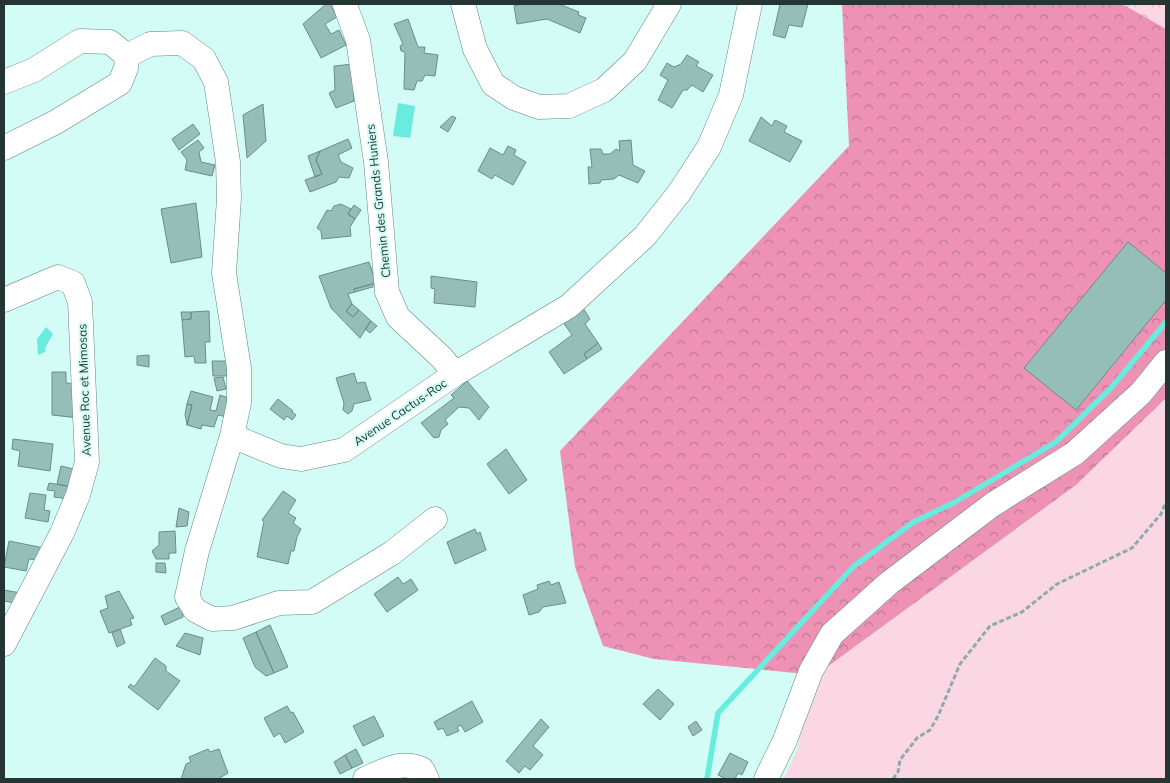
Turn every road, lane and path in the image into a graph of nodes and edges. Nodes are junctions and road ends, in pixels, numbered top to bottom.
1 (345, 4) edge
2 (463, 4) edge
3 (669, 4) edge
4 (750, 4) edge
5 (127, 56) junction
6 (4, 82) edge
7 (4, 148) edge
8 (4, 300) edge
9 (1166, 362) edge
10 (455, 374) junction
11 (232, 436) junction
12 (1166, 502) edge
13 (1166, 512) edge
14 (1160, 514) junction
15 (435, 518) dead end
16 (4, 644) edge
17 (365, 779) edge
18 (427, 779) edge
19 (766, 779) edge
20 (892, 779) edge

1 - 10 street, Chemin des Grands Huniers
2 - 3 street
4 - 10 street, Avenue Cactus-Roc
5 - 6 street
5 - 7 street
5 - 11 street
8 - 16 street, Avenue Roc et Mimosas
9 - 19 street
10 - 11 street, Avenue Cactus-Roc
11 - 15 street
12 - 14 path
13 - 14 path
14 - 20 path
17 - 18 street

